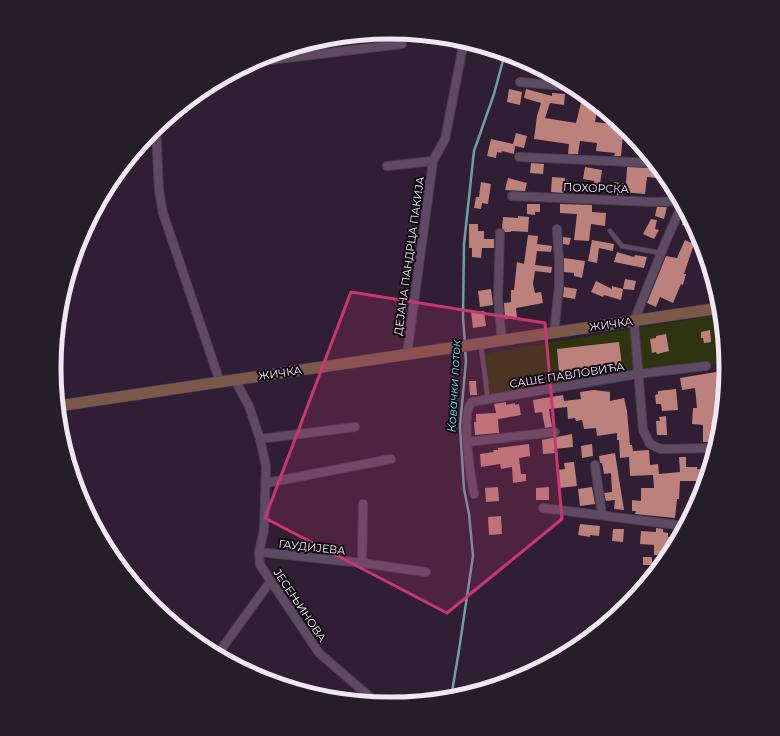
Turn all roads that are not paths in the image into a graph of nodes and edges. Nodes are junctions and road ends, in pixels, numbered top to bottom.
1 (402, 44) dead end
2 (463, 47) edge
3 (276, 59) edge
4 (520, 82) dead end
5 (559, 86) edge
6 (156, 136) edge
7 (520, 157) dead end
8 (433, 161) junction
9 (647, 163) edge
10 (387, 166) dead end
11 (512, 196) dead end
12 (673, 201) edge
13 (679, 211) edge
14 (557, 229) dead end
15 (610, 231) dead end
16 (500, 233) dead end
17 (661, 253) junction
18 (714, 309) edge
19 (634, 321) junction
20 (554, 333) junction
21 (502, 340) junction
22 (479, 344) junction
23 (408, 354) junction
24 (706, 366) dead end
25 (638, 374) junction
26 (235, 380) junction
27 (220, 382) junction
28 (487, 399) junction
29 (63, 405) edge
30 (355, 427) dead end
31 (555, 432) dead end
32 (260, 439) junction
33 (467, 442) junction
34 (709, 448) edge
35 (391, 459) dead end
36 (595, 465) dead end
37 (266, 483) junction
38 (474, 494) dead end
39 (363, 504) dead end
40 (543, 508) dead end
41 (602, 515) junction
42 (679, 525) edge
43 (259, 552) junction
44 (362, 563) junction
45 (426, 572) dead end
46 (270, 582) junction
47 (220, 650) edge
48 (369, 696) edge

1 - 3 street
2 - 8 street, ДЕЈАНА ПАНДРЦА ПАКИЈА
4 - 5 street
6 - 27 street
7 - 9 street
8 - 10 street, ДЕЈАНА ПАНДРЦА ПАКИЈА
8 - 23 street, ДЕЈАНА ПАНДРЦА ПАКИЈА
11 - 12 street, ПОХОРСКА
13 - 17 street
14 - 20 street
15 - 17 lane
16 - 21 street
17 - 19 street
18 - 19 main road, ЖИЧКА
19 - 20 main road, ЖИЧКА
19 - 25 street
20 - 21 main road, ЖИЧКА
21 - 22 main road, ЖИЧКА
22 - 23 main road, ЖИЧКА
22 - 28 lane
23 - 26 main road, ЖИЧКА
24 - 25 street, САШЕ ПАВЛОВИЋА
25 - 28 street, САШЕ ПАВЛОВИЋА
25 - 34 street
26 - 27 main road, ЖИЧКА
26 - 32 street, ЈЕСЕЊИНОВА
27 - 29 main road, ЖИЧКА
28 - 33 street, САШЕ ПАВЛОВИЋА
30 - 32 street
31 - 33 street
32 - 37 street, ЈЕСЕЊИНОВА
33 - 38 street, САШЕ ПАВЛОВИЋА
35 - 37 street
36 - 41 street
37 - 43 street, ЈЕСЕЊИНОВА
39 - 44 street, ГАУДИЈЕВА
40 - 41 street
41 - 42 street
43 - 44 street, ГАУДИЈЕВА
43 - 46 street, ЈЕСЕЊИНОВА
44 - 45 street, ГАУДИЈЕВА
46 - 47 street
46 - 48 street, ЈЕСЕЊИНОВА

